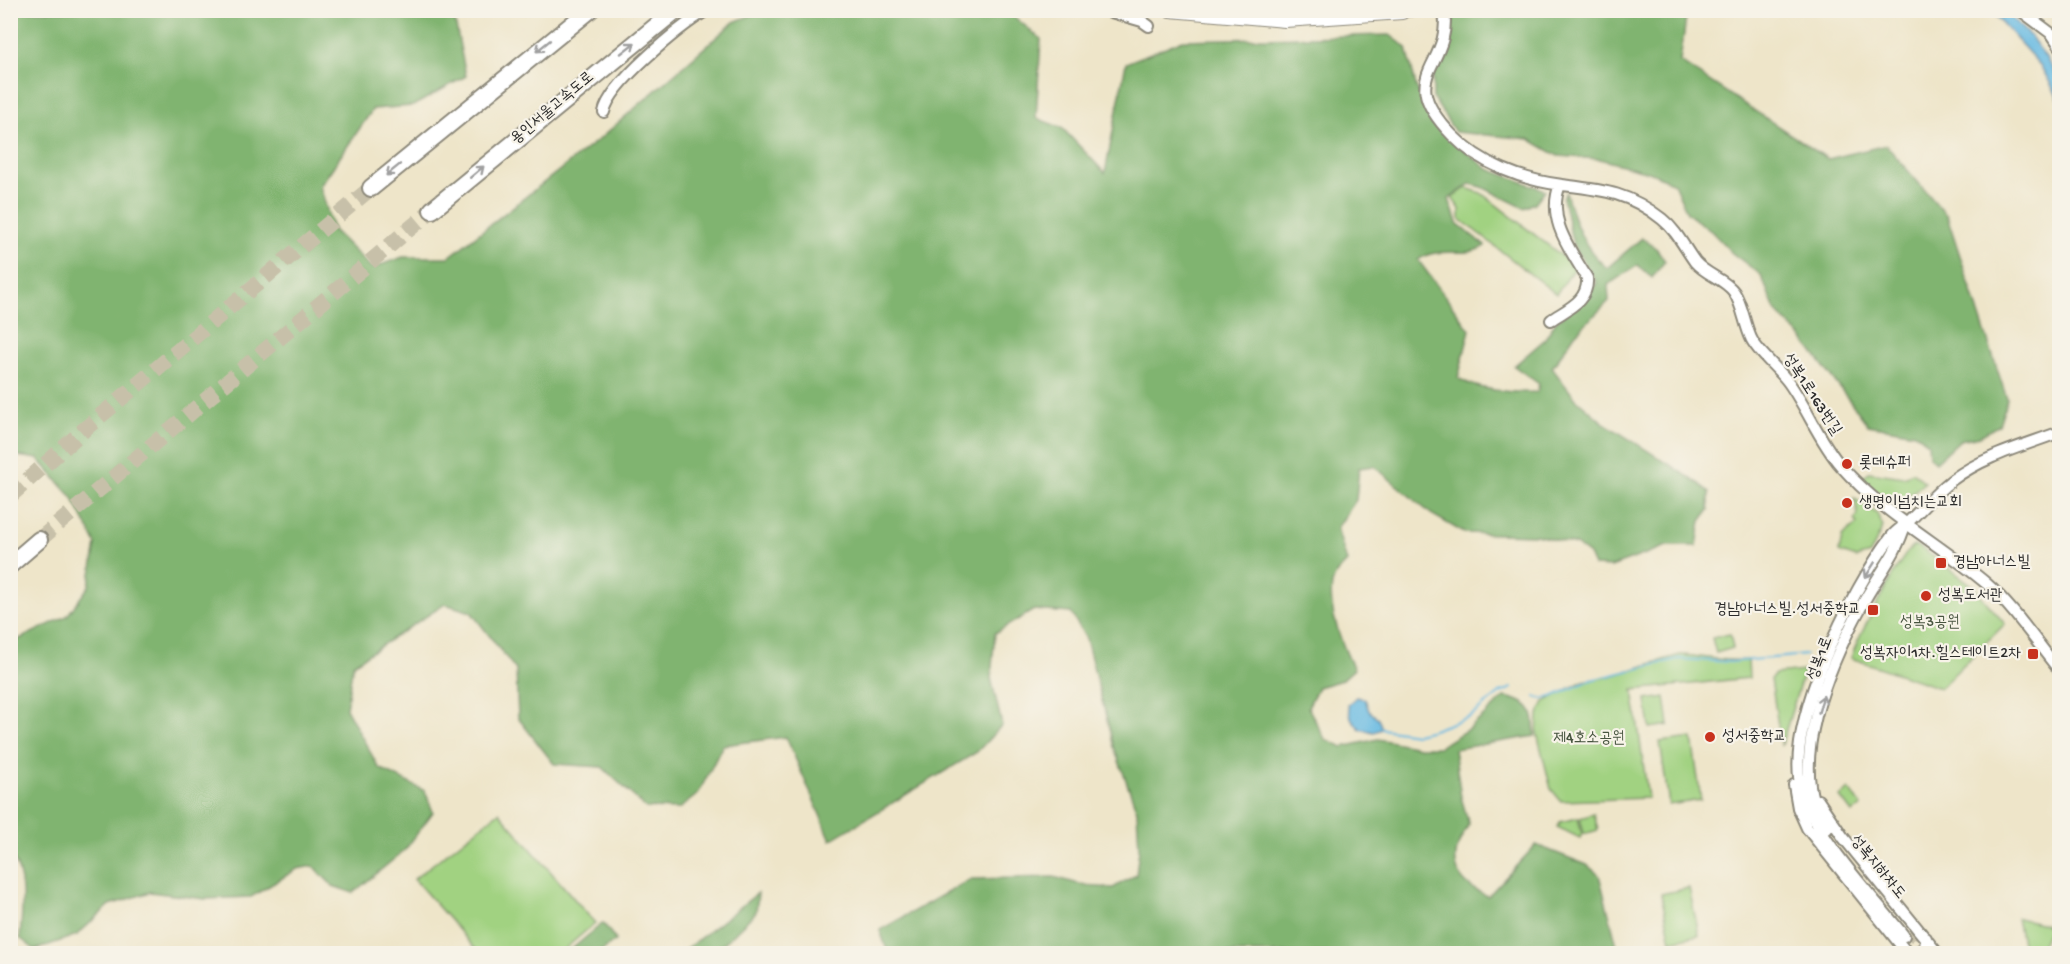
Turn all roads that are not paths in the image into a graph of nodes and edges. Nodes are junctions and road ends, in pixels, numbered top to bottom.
1 (590, 10) edge
2 (676, 10) edge
3 (707, 10) edge
4 (1104, 10) edge
5 (1170, 10) edge
6 (1444, 10) edge
7 (2020, 10) edge
8 (1402, 12) edge
9 (1149, 26) dead end
10 (2056, 33) edge
11 (2060, 46) edge
12 (604, 112) dead end
13 (1560, 185) junction
14 (370, 188) tunnel mouth
15 (432, 210) tunnel mouth
16 (1551, 320) dead end
17 (2060, 432) edge
18 (1905, 525) junction
19 (39, 540) tunnel mouth
20 (10, 565) edge
21 (2060, 671) edge
22 (1798, 755) junction
23 (1809, 782) junction
24 (1820, 826) junction
25 (1906, 933) tunnel mouth
26 (1926, 938) junction
27 (1908, 954) edge
28 (1918, 954) edge
29 (1938, 954) edge

1 -> 14 highway
15 -> 2 highway, 용인서울고속도로
3 - 12 street
4 - 9 street
5 - 8 main road
6 - 13 street, 성복1로163번길
7 - 10 street
10 - 11 street
13 - 16 street
13 - 18 street, 성복1로163번길
17 - 18 street, 성복1로
18 - 21 street, 성복1로163번길
18 -> 22 street, 성복1로
23 -> 18 street, 성복1로
19 - 20 highway
22 - 24 street, 성복1로
22 - 27 street, 성복1로
23 - 24 street, 성복1로
23 - 26 street, 성복1로
24 - 25 street, 성복지하차도
26 - 28 street
26 - 29 street, 성복1로

